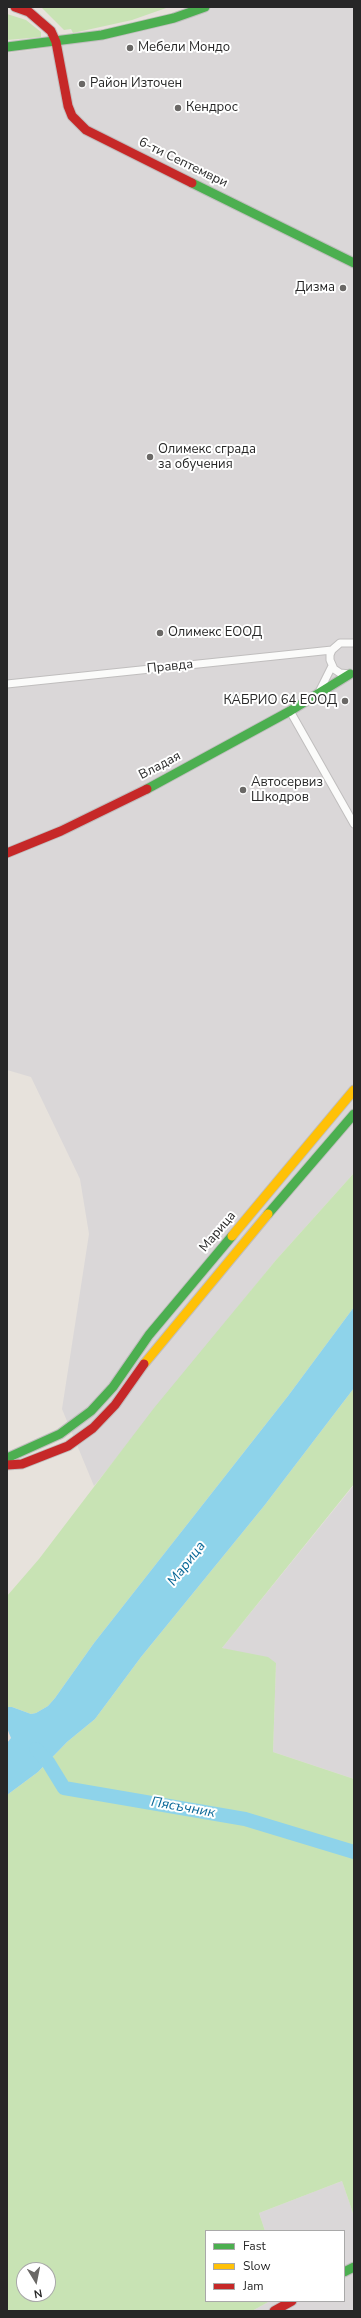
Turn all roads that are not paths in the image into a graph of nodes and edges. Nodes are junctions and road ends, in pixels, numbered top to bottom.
1 (15, 7) edge
2 (205, 7) edge
3 (56, 42) junction
4 (7, 47) edge
5 (354, 263) edge
6 (353, 642) edge
7 (332, 650) junction
8 (332, 666) junction
9 (352, 674) edge
10 (7, 684) edge
11 (319, 692) junction
12 (290, 711) junction
13 (354, 824) edge
14 (7, 853) edge
15 (354, 1090) edge
16 (354, 1114) edge
17 (7, 1458) edge
18 (7, 1465) edge
19 (354, 2267) edge
20 (345, 2272) edge
21 (290, 2302) edge
22 (274, 2311) edge

1 - 3 street
2 - 3 street
3 - 4 street
3 - 5 street, 6-ти Септември
6 - 7 street
7 - 8 street
7 - 10 street, Правда
8 - 9 street, Владая
8 - 11 street
9 - 11 street, Владая
11 - 12 street, Владая
12 - 13 street
12 - 14 street, Владая
15 - 17 street, Марица
16 - 18 street, Марица
19 - 20 street
21 - 22 street

